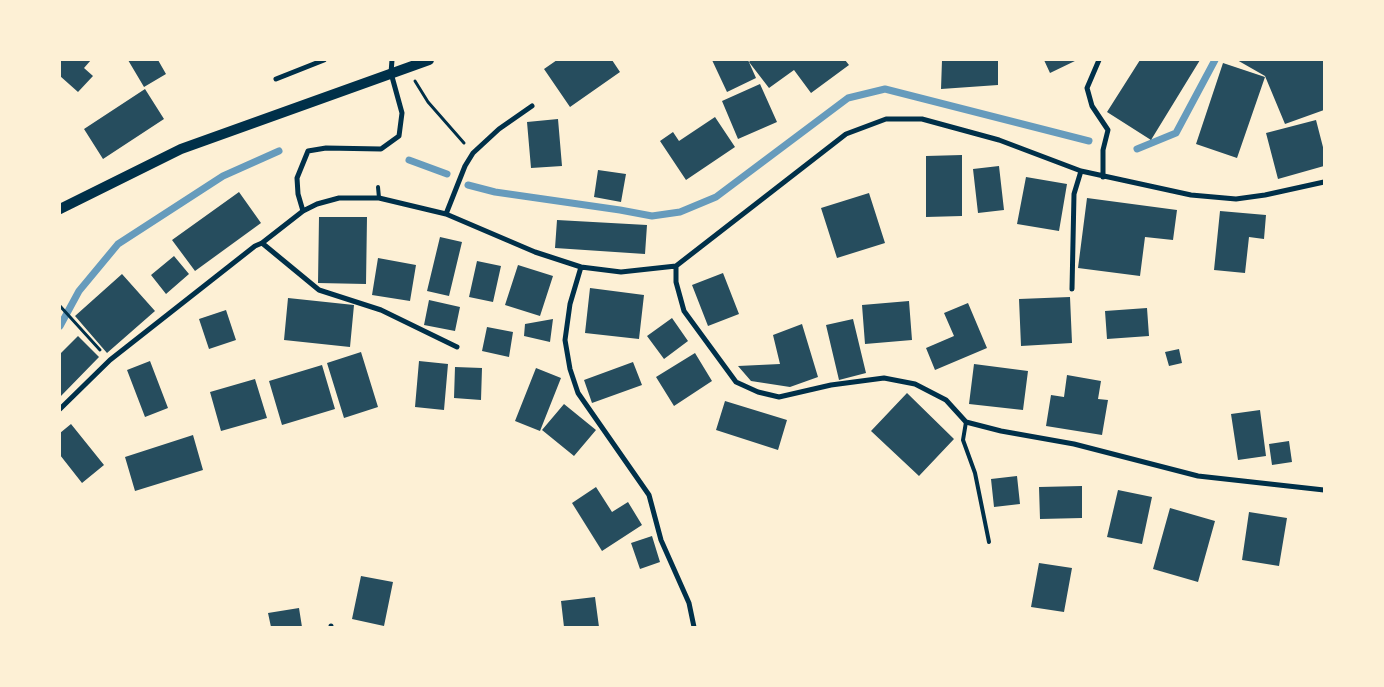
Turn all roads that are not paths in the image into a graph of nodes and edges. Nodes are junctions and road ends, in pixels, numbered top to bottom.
1 (324, 60) edge
2 (392, 60) edge
3 (429, 60) edge
4 (1099, 60) edge
5 (390, 73) junction
6 (276, 80) dead end
7 (532, 106) dead end
8 (1081, 171) junction
9 (1103, 177) junction
10 (1324, 182) edge
11 (378, 187) dead end
12 (379, 198) junction
13 (60, 209) edge
14 (303, 211) junction
15 (446, 214) junction
16 (262, 243) junction
17 (676, 266) junction
18 (581, 267) junction
19 (1072, 289) dead end
20 (457, 347) dead end
21 (60, 409) edge
22 (966, 422) junction
23 (1324, 490) edge
24 (989, 542) dead end
25 (694, 627) edge

1 - 6 street
2 - 5 street
3 - 5 main road
4 - 9 street
5 - 13 main road
5 - 14 street
7 - 15 street
8 - 9 street
8 - 17 street
8 - 19 street
9 - 10 street
11 - 12 lane
12 - 14 street
12 - 15 street
14 - 16 street
15 - 18 street
16 - 20 street
16 - 21 street
17 - 18 street
17 - 22 street
18 - 25 street
22 - 23 street
22 - 24 lane

